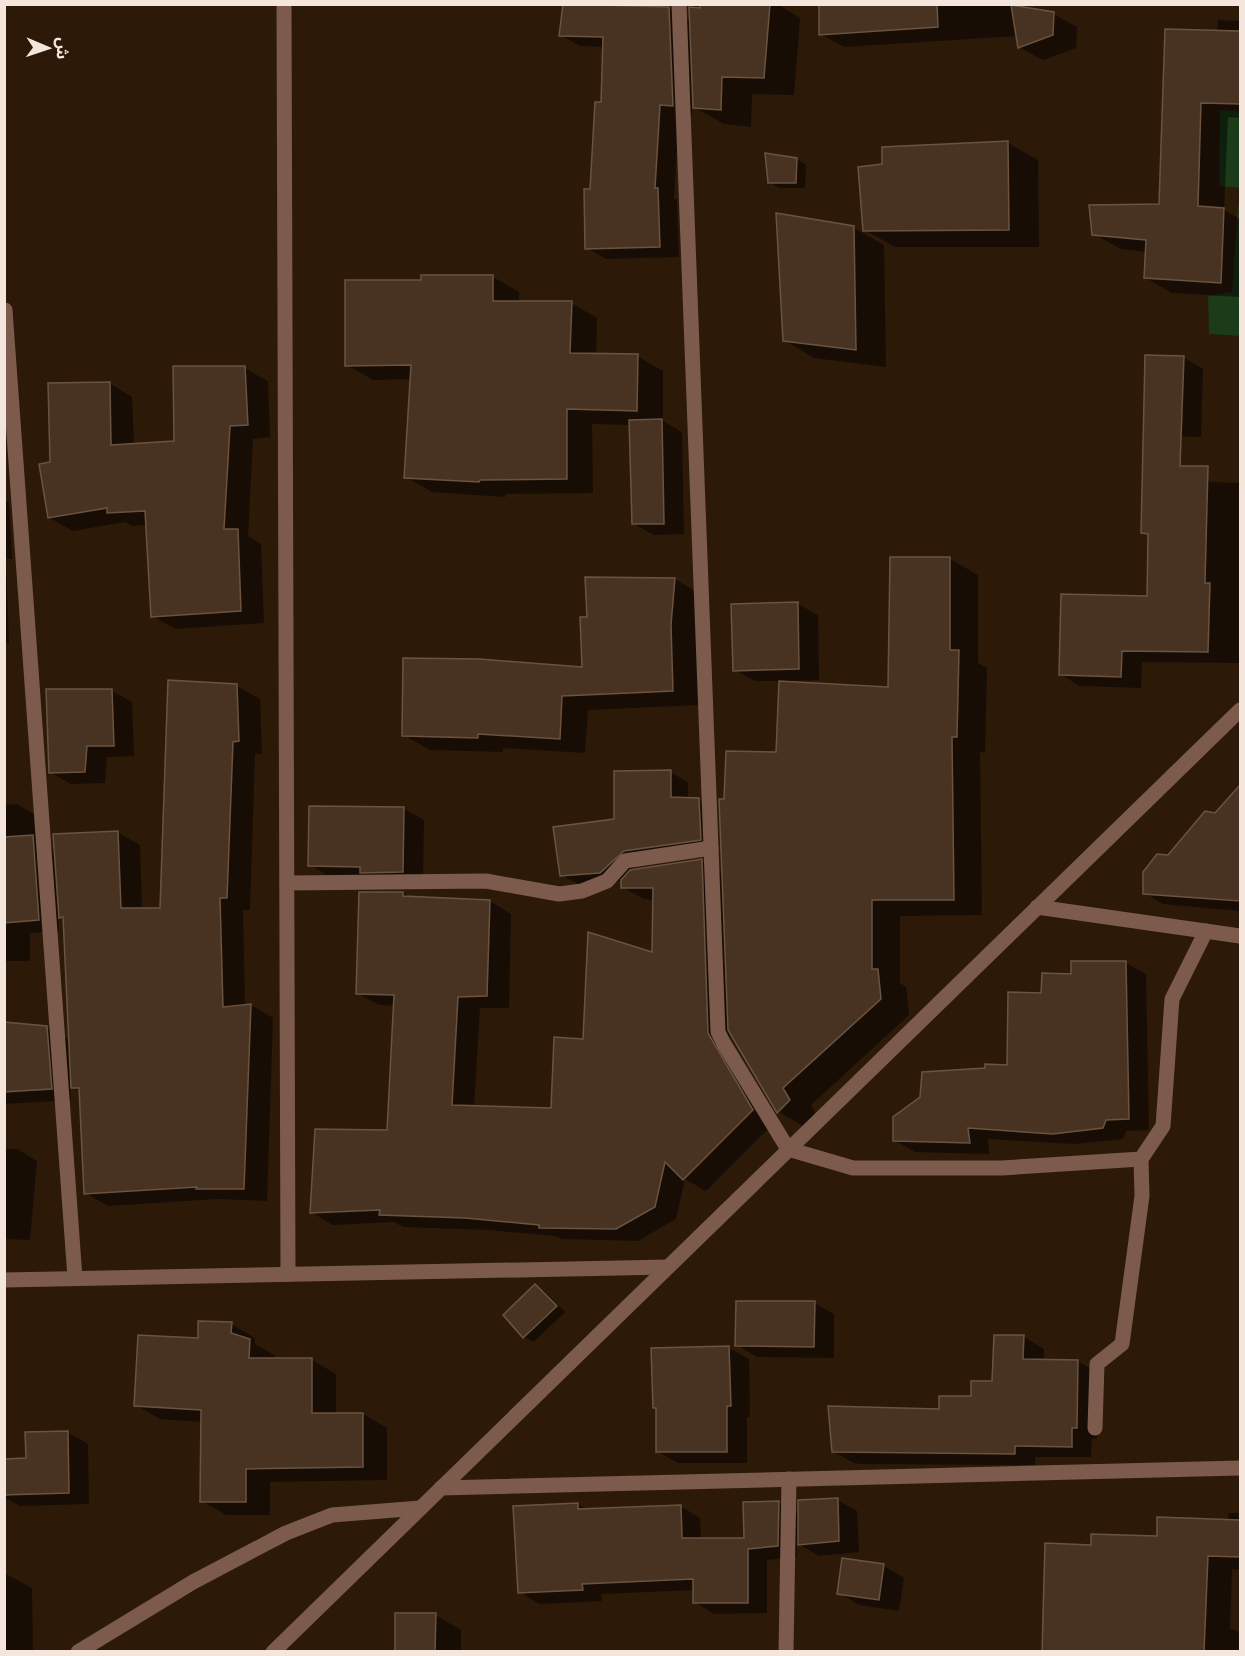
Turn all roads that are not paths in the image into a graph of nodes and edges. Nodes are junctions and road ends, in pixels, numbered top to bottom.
1 (284, 4) edge
2 (679, 4) edge
3 (5, 310) edge
4 (1240, 710) edge
5 (711, 848) junction
6 (288, 883) junction
7 (1037, 907) junction
8 (1206, 931) junction
9 (1240, 936) edge
10 (788, 1149) junction
11 (1141, 1159) junction
12 (668, 1267) junction
13 (288, 1274) junction
14 (75, 1278) junction
15 (4, 1280) edge
16 (1095, 1428) dead end
17 (1240, 1468) edge
18 (789, 1479) junction
19 (441, 1488) junction
20 (420, 1508) junction
21 (78, 1652) edge
22 (273, 1652) edge
23 (786, 1652) edge

1 - 6 street
2 - 5 street
3 - 14 street
4 - 7 street
5 - 6 street
5 - 10 street
6 - 13 street
7 - 8 street
7 - 10 street
8 - 9 street
8 - 11 street
10 - 11 street
10 - 12 street
11 - 16 street
12 - 13 street
12 - 19 street
13 - 14 street
14 - 15 street
17 - 18 street
18 - 19 street
18 - 23 street
19 - 20 street
20 - 21 street
20 - 22 street

